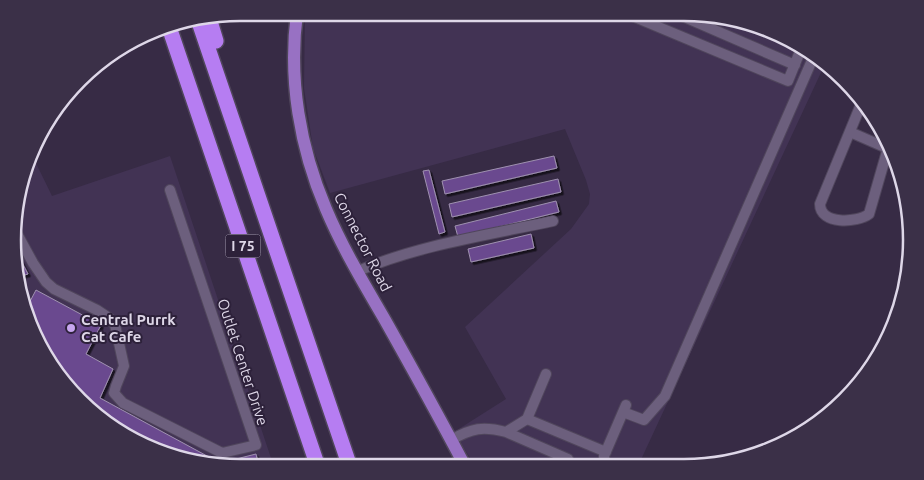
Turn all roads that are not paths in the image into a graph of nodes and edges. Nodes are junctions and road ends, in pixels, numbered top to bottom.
1 (297, 21) edge
2 (644, 21) edge
3 (697, 22) edge
4 (210, 23) edge
5 (200, 25) edge
6 (170, 33) edge
7 (799, 54) edge
8 (811, 62) edge
9 (795, 64) junction
10 (859, 109) edge
11 (850, 132) junction
12 (881, 145) edge
13 (245, 156) junction
14 (886, 156) edge
15 (170, 190) dead end
16 (553, 221) dead end
17 (21, 240) edge
18 (358, 272) junction
19 (546, 374) dead end
20 (527, 420) junction
21 (506, 432) junction
22 (451, 440) junction
23 (606, 452) junction
24 (315, 459) edge
25 (347, 459) edge
26 (461, 459) edge
27 (568, 459) dead end
28 (605, 459) edge

1 - 18 main road, Connector Road
2 - 9 street
3 - 9 street
4 - 13 highway
5 - 13 highway, I 75
6 - 24 highway, I 75
7 - 9 street
8 - 23 street
10 - 11 street
11 - 12 street
11 - 14 street
13 - 25 highway, I 75
15 - 17 street, Outlet Center Drive
16 - 18 street
18 - 22 main road, Connector Road
19 - 20 street
20 - 21 street
20 - 23 street
21 - 22 street
21 - 27 street
22 - 26 main road, Connector Road
23 - 28 street

